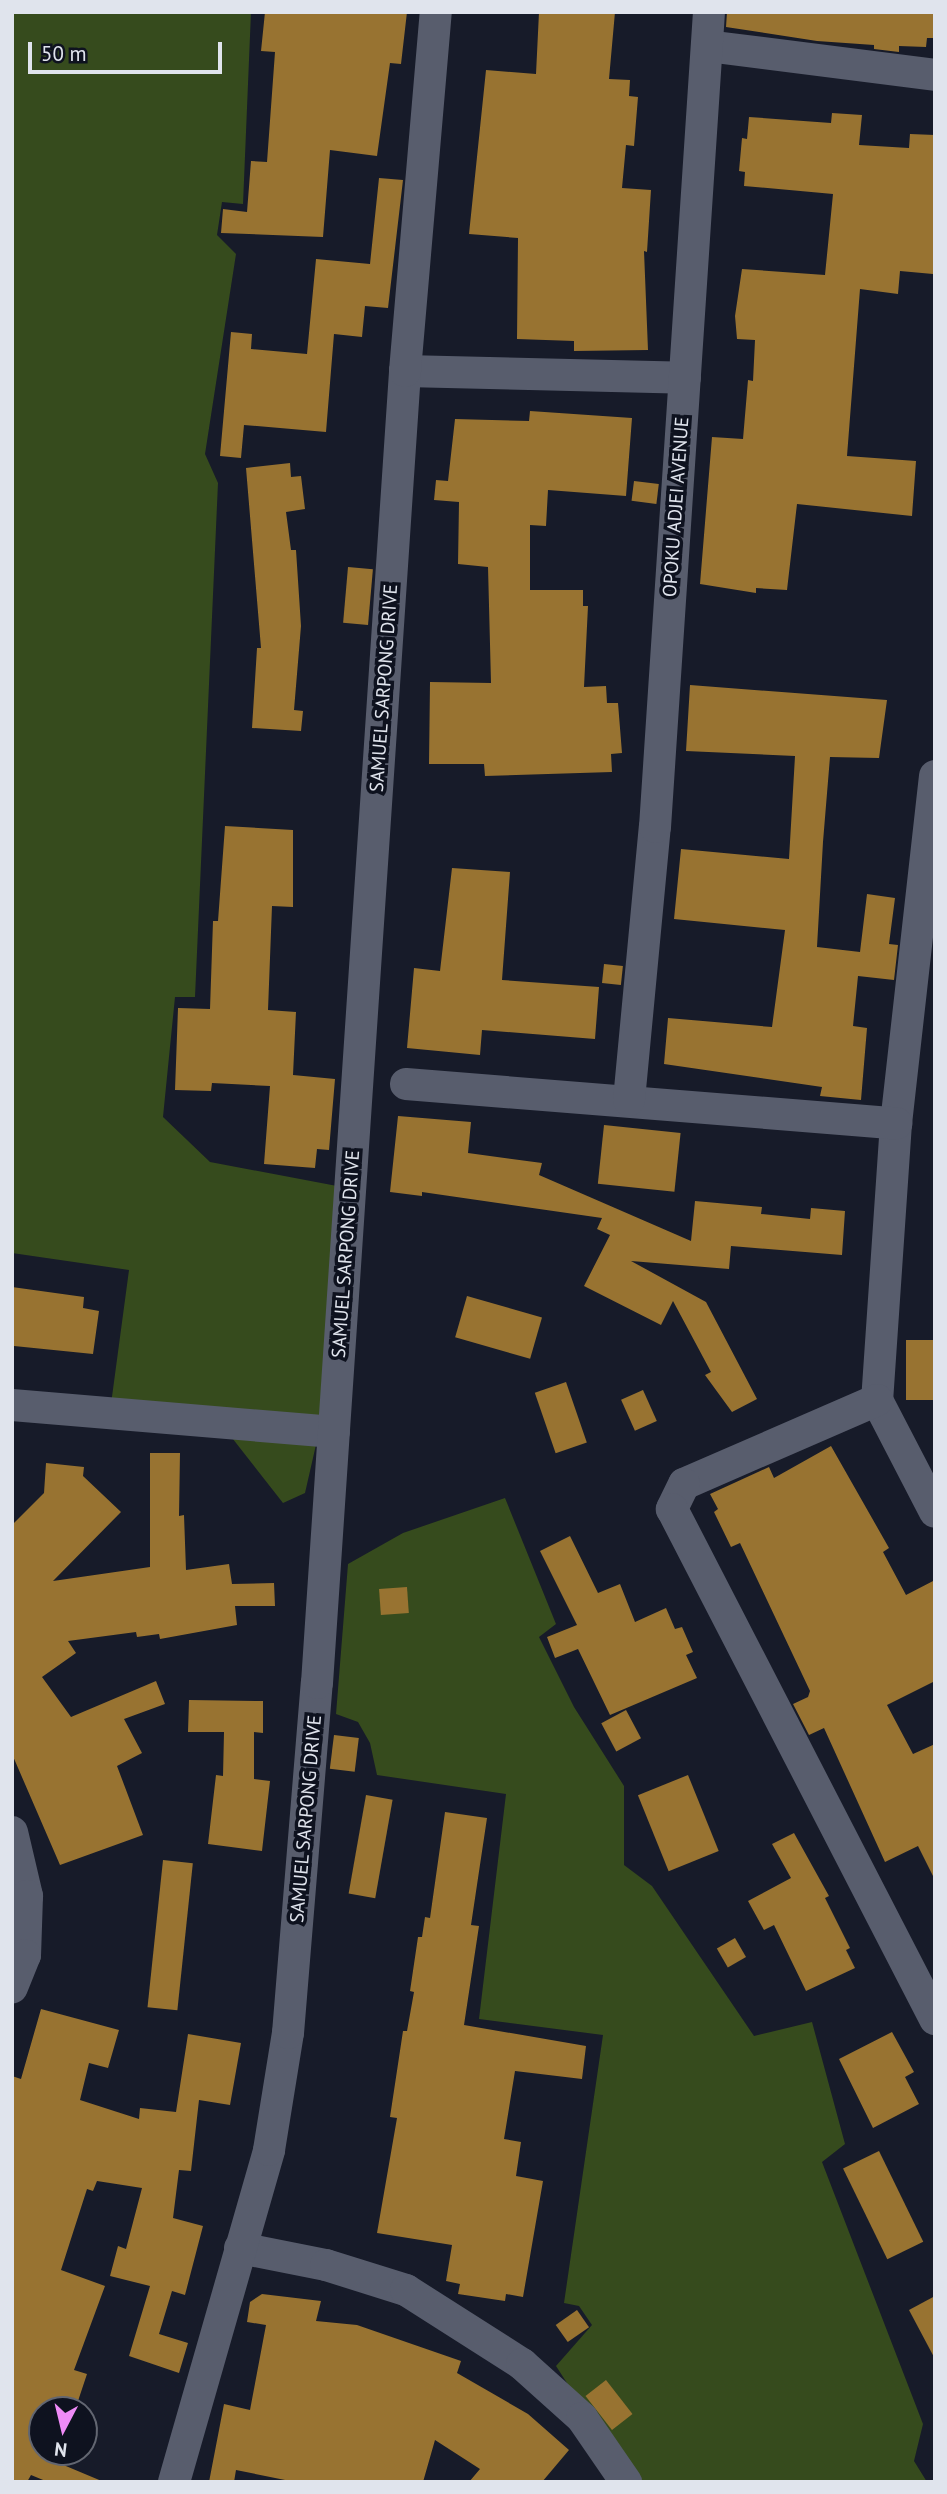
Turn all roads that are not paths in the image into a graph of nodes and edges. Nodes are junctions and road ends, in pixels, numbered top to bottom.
1 (436, 12) edge
2 (709, 12) edge
3 (707, 46) junction
4 (935, 75) edge
5 (405, 371) junction
6 (685, 378) junction
7 (935, 776) edge
8 (405, 1084) dead end
9 (629, 1100) junction
10 (897, 1123) junction
11 (877, 1400) junction
12 (12, 1405) edge
13 (334, 1432) junction
14 (935, 1512) edge
15 (12, 1832) edge
16 (12, 1987) edge
17 (935, 2019) edge
18 (240, 2248) junction
19 (174, 2482) edge
20 (626, 2482) edge

1 - 5 street, SAMUEL SARPONG DRIVE
2 - 3 street, OPOKU ADJEI AVENUE
3 - 4 street
3 - 6 street, OPOKU ADJEI AVENUE
5 - 6 street
5 - 13 street, SAMUEL SARPONG DRIVE
6 - 9 street, OPOKU ADJEI AVENUE
7 - 10 street
8 - 9 street
9 - 10 street
10 - 11 street
11 - 14 street
11 - 17 street
12 - 13 street
13 - 18 street, SAMUEL SARPONG DRIVE
15 - 16 street
18 - 19 street, SAMUEL SARPONG DRIVE
18 - 20 street

